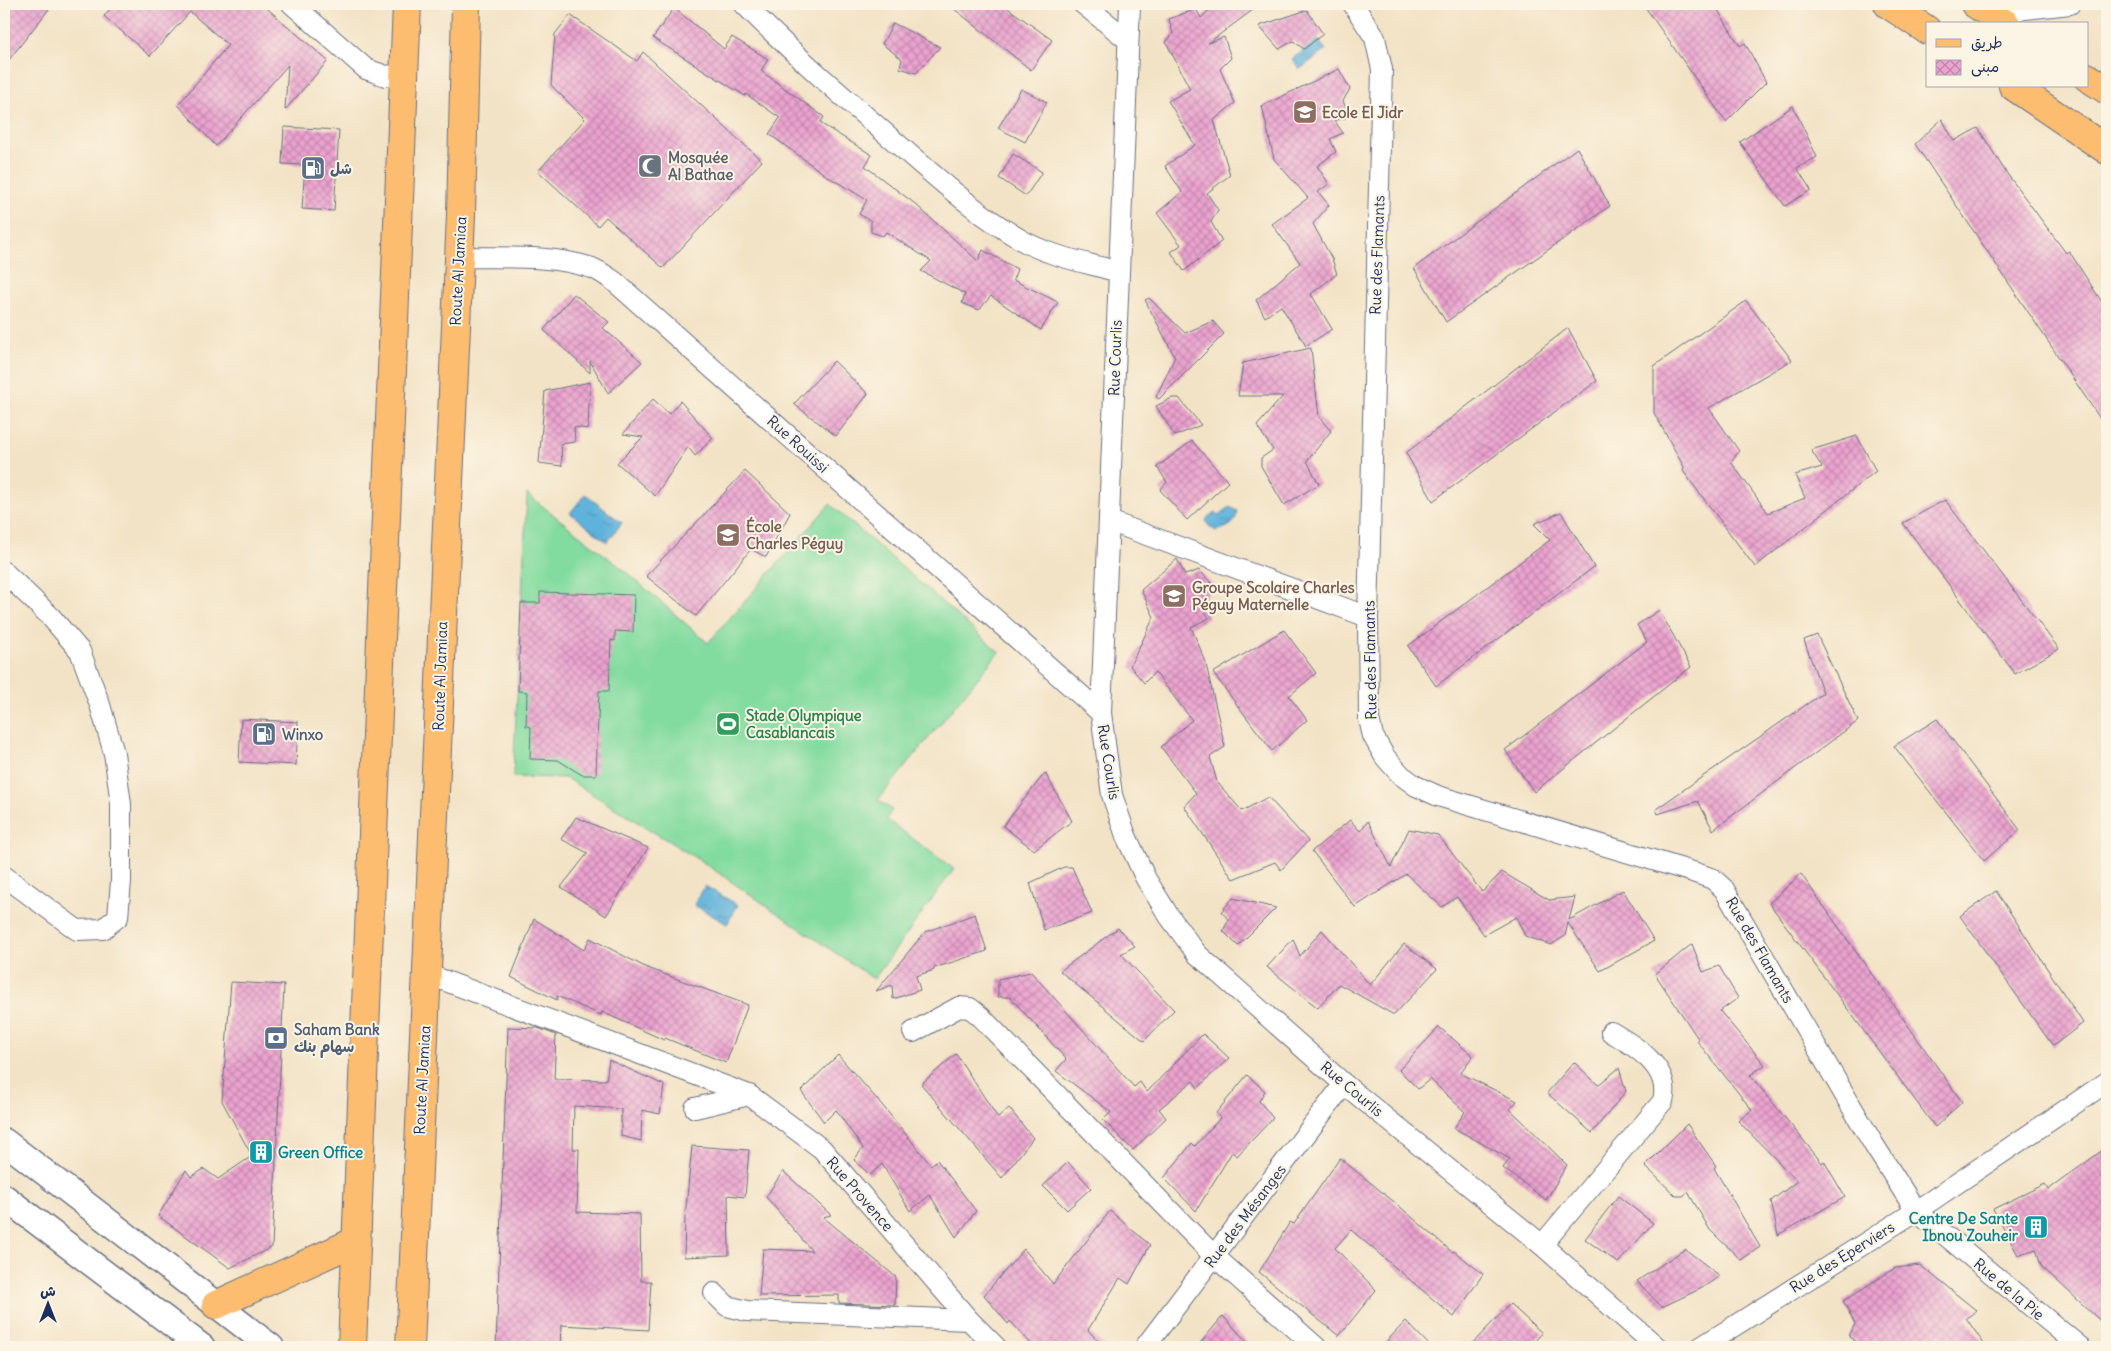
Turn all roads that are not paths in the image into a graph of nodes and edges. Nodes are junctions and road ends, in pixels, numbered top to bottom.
1 (292, 4) edge
2 (407, 4) edge
3 (744, 4) edge
4 (1083, 4) edge
5 (1130, 4) edge
6 (1353, 4) edge
7 (1888, 4) edge
8 (2070, 4) edge
9 (465, 5) edge
10 (1991, 14) edge
11 (1926, 29) edge
12 (1128, 40) junction
13 (404, 74) junction
14 (2088, 78) edge
15 (2016, 88) edge
16 (2107, 90) edge
17 (2107, 150) edge
18 (458, 257) junction
19 (1119, 272) junction
20 (1109, 521) junction
21 (4, 572) edge
22 (1368, 616) junction
23 (1101, 713) junction
24 (4, 876) edge
25 (427, 974) junction
26 (913, 1032) dead end
27 (1611, 1032) dead end
28 (2107, 1082) edge
29 (1344, 1084) junction
30 (749, 1095) junction
31 (695, 1108) dead end
32 (4, 1141) edge
33 (4, 1197) edge
34 (1916, 1211) junction
35 (356, 1241) junction
36 (1542, 1245) junction
37 (1214, 1256) junction
38 (714, 1293) dead end
39 (216, 1305) junction
40 (970, 1320) junction
41 (202, 1347) edge
42 (271, 1347) edge
43 (352, 1347) edge
44 (410, 1347) edge
45 (996, 1347) edge
46 (1145, 1347) edge
47 (1316, 1347) edge
48 (1657, 1347) edge
49 (1701, 1347) edge
50 (2080, 1347) edge

1 - 13 street
2 - 13 main road
3 - 19 street
4 - 12 street
5 - 12 street, Rue Courlis
6 - 22 street, Rue des Flamants
7 - 11 main road
8 - 10 street
9 - 18 main road, Route Al Jamiaa
12 - 19 street, Rue Courlis
13 - 35 main road
14 - 16 main road
15 - 17 main road
18 - 23 street, Rue Rouissi
18 - 25 main road, Route Al Jamiaa
19 - 20 street, Rue Courlis
20 - 22 street
20 - 23 street, Rue Courlis
21 - 24 street
22 - 34 street, Rue des Flamants
23 - 29 street, Rue Courlis
25 - 30 street, Rue Provence
25 - 44 main road, Route Al Jamiaa
26 - 37 street
27 - 36 street
28 - 34 street, Rue des Eperviers
29 - 36 street, Rue Courlis
29 - 37 street, Rue des Mésanges
30 - 31 street
30 - 40 street, Rue Provence
32 - 39 street
33 - 41 street
34 - 49 street, Rue des Eperviers
34 - 50 street, Rue de la Pie
35 - 39 main road
35 - 43 main road
36 - 48 street, Rue Courlis
37 - 46 street, Rue des Mésanges
37 - 47 street
38 - 40 street
39 - 42 street
40 - 45 street, Rue Provence

